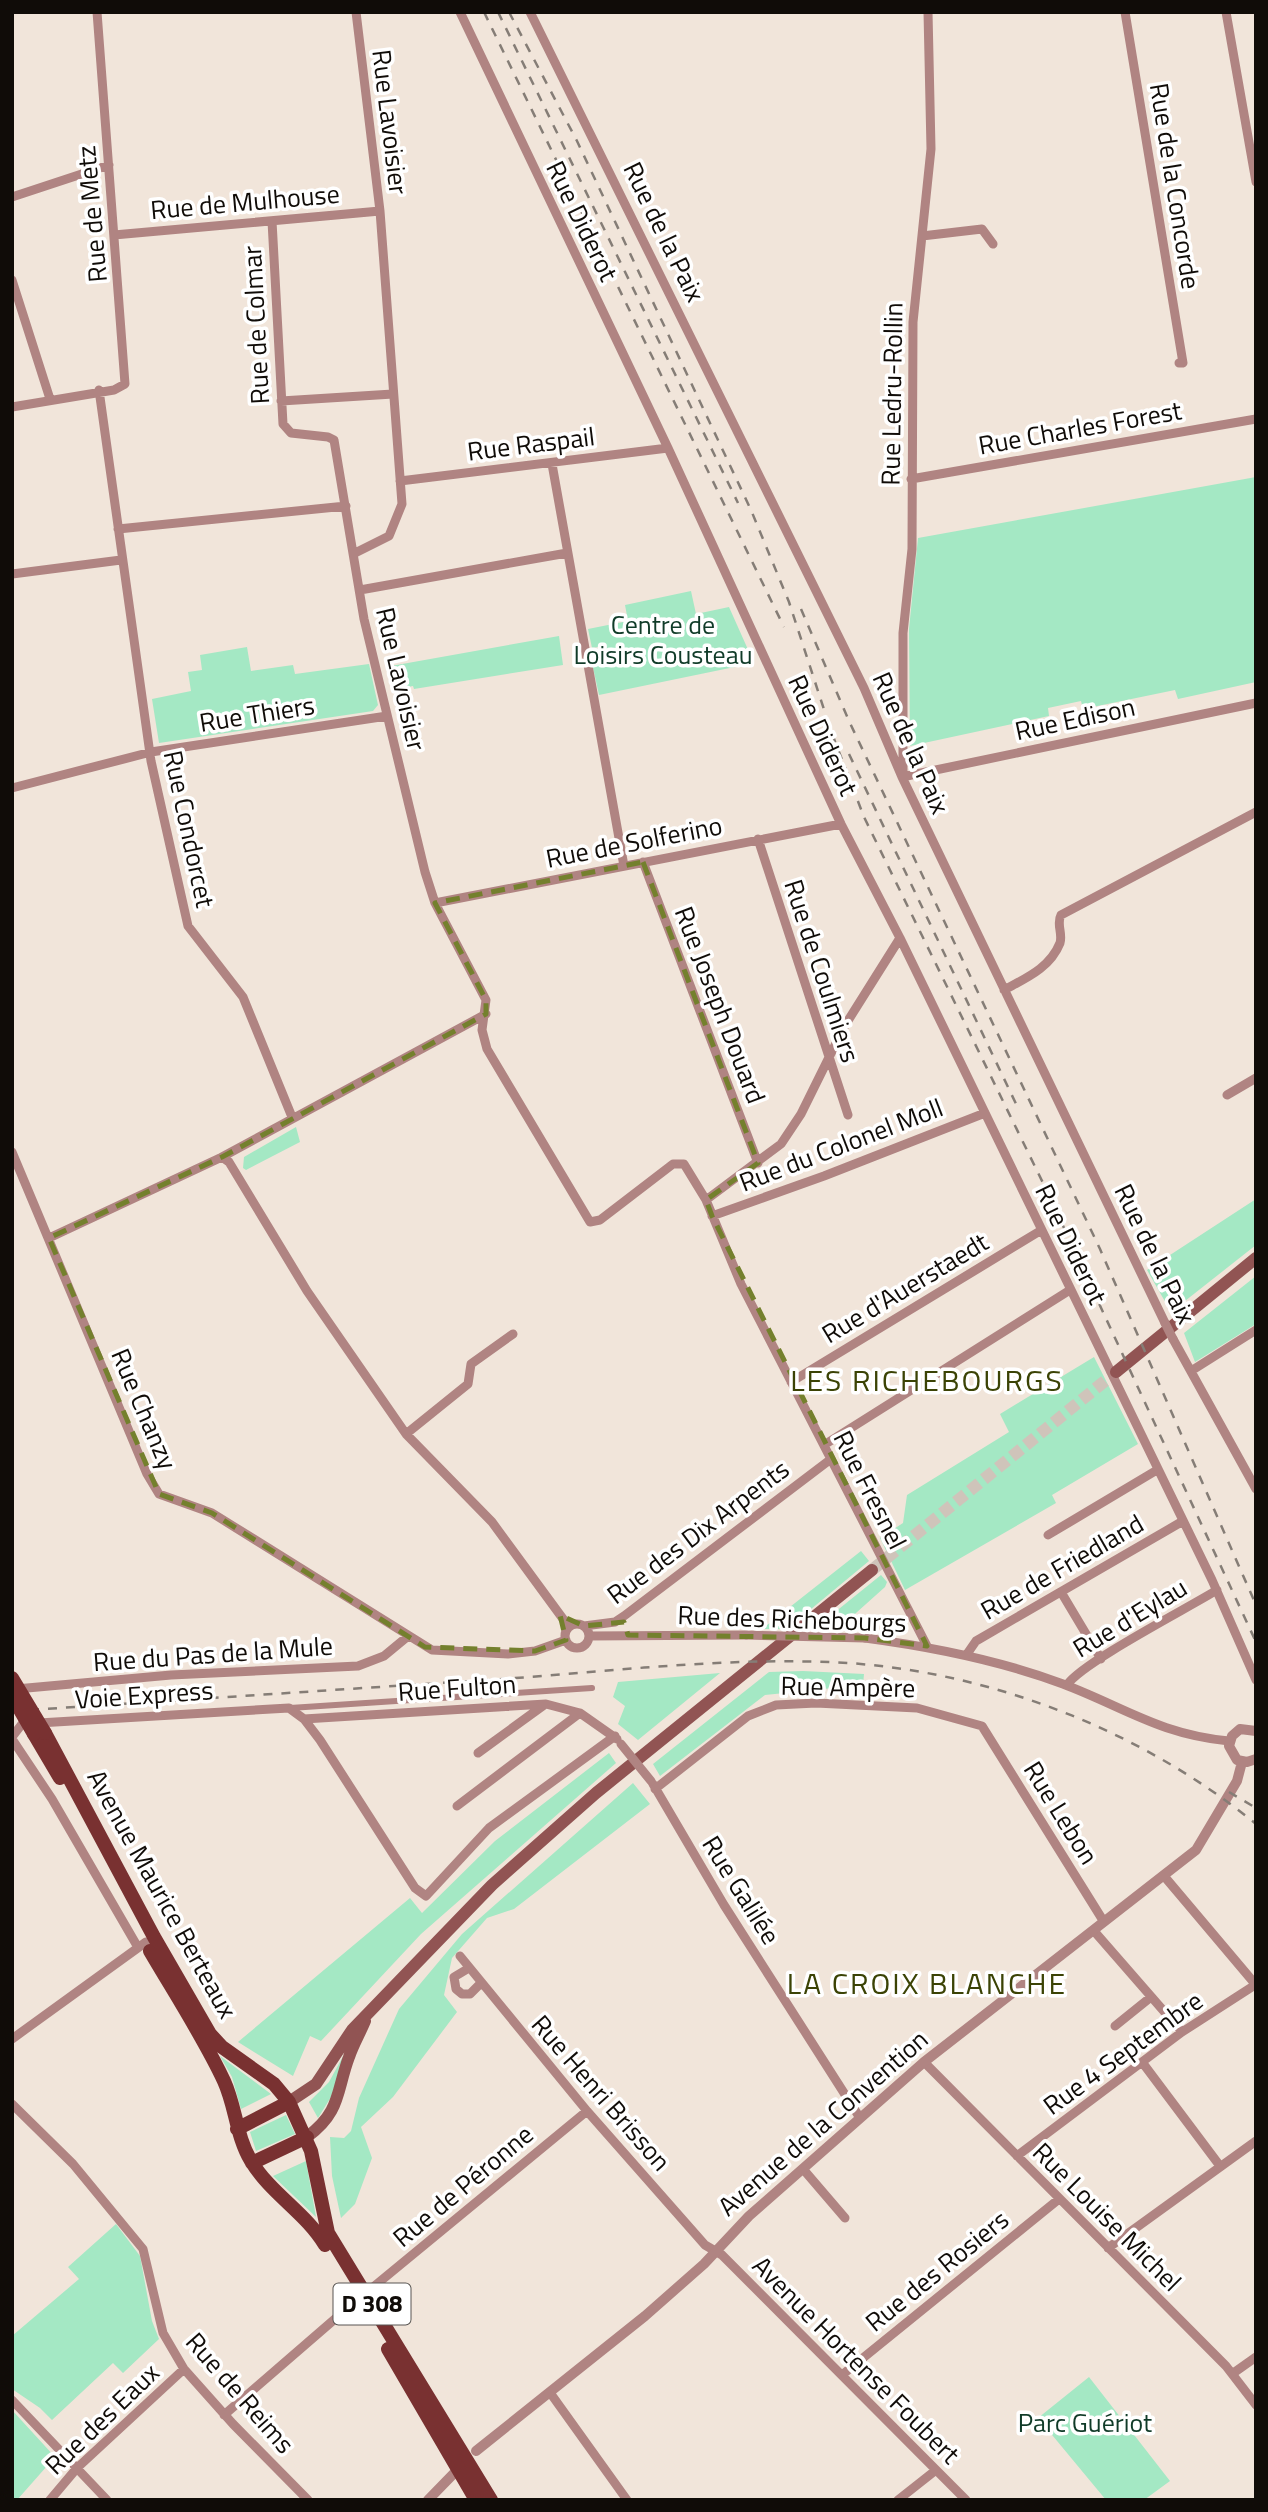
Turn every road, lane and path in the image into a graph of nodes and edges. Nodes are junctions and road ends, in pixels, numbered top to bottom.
1 (97, 12) edge
2 (356, 12) edge
3 (460, 12) edge
4 (530, 12) edge
5 (928, 12) edge
6 (1125, 12) edge
7 (1226, 12) edge
8 (109, 165) junction
9 (1256, 182) edge
10 (12, 197) edge
11 (380, 211) junction
12 (272, 221) junction
13 (114, 235) junction
14 (922, 236) junction
15 (993, 244) dead end
16 (12, 280) edge
17 (1180, 363) dead end
18 (99, 390) junction
19 (393, 394) junction
20 (50, 399) junction
21 (281, 401) junction
22 (12, 407) edge
23 (1256, 419) edge
24 (667, 448) junction
25 (552, 464) junction
26 (911, 479) junction
27 (400, 481) junction
28 (345, 506) junction
29 (118, 529) junction
30 (355, 553) junction
31 (567, 554) junction
32 (121, 560) junction
33 (12, 573) edge
34 (360, 590) junction
35 (1256, 703) edge
36 (387, 716) junction
37 (890, 749) junction
38 (903, 750) junction
39 (151, 752) junction
40 (902, 777) junction
41 (12, 788) edge
42 (1256, 812) edge
43 (841, 824) junction
44 (758, 839) junction
45 (643, 862) junction
46 (624, 866) junction
47 (435, 903) junction
48 (900, 938) junction
49 (1004, 990) junction
50 (486, 1014) junction
51 (828, 1057) junction
52 (1256, 1078) edge
53 (1227, 1095) dead end
54 (985, 1113) junction
55 (848, 1115) dead end
56 (292, 1117) junction
57 (12, 1152) edge
58 (222, 1157) junction
59 (758, 1163) junction
60 (684, 1164) joint
61 (706, 1200) junction
62 (712, 1216) junction
63 (1040, 1231) junction
64 (49, 1238) junction
65 (1256, 1258) edge
66 (1070, 1290) junction
67 (1256, 1330) edge
68 (513, 1334) dead end
69 (1191, 1371) junction
70 (1116, 1372) tunnel mouth
71 (792, 1382) junction
72 (406, 1433) junction
73 (824, 1445) junction
74 (831, 1459) junction
75 (1157, 1470) junction
76 (1253, 1476) edge
77 (1256, 1489) edge
78 (1183, 1521) junction
79 (1048, 1535) dead end
80 (872, 1570) tunnel mouth
81 (1217, 1590) junction
82 (1060, 1592) junction
83 (618, 1620) junction
84 (584, 1626) junction
85 (569, 1627) junction
86 (628, 1635) junction
87 (407, 1636) junction
88 (589, 1636) junction
89 (566, 1640) junction
90 (926, 1646) junction
91 (967, 1654) junction
92 (1101, 1659) junction
93 (12, 1678) edge
94 (1256, 1680) edge
95 (1067, 1685) junction
96 (592, 1688) dead end
97 (12, 1690) edge
98 (12, 1696) edge
99 (546, 1704) junction
100 (287, 1708) junction
101 (580, 1713) junction
102 (304, 1718) junction
103 (982, 1726) joint
104 (1256, 1731) edge
105 (39, 1733) junction
106 (614, 1737) junction
107 (12, 1738) edge
108 (1230, 1741) junction
109 (478, 1753) dead end
110 (1256, 1759) edge
111 (1242, 1762) junction
112 (653, 1785) junction
113 (457, 1806) dead end
114 (1164, 1876) junction
115 (1104, 1922) junction
116 (1094, 1931) junction
117 (141, 1943) junction
118 (460, 1956) dead end
119 (469, 1968) junction
120 (480, 1984) junction
121 (1256, 1985) edge
122 (1151, 1997) junction
123 (366, 2017) junction
124 (1115, 2026) dead end
125 (1182, 2032) junction
126 (12, 2039) edge
127 (924, 2062) junction
128 (1142, 2062) junction
129 (289, 2102) junction
130 (12, 2104) edge
131 (587, 2111) junction
132 (860, 2118) junction
133 (237, 2129) junction
134 (307, 2137) junction
135 (1256, 2140) edge
136 (1017, 2156) junction
137 (252, 2163) junction
138 (1220, 2166) junction
139 (803, 2169) junction
140 (1059, 2199) junction
141 (845, 2218) dead end
142 (1108, 2248) junction
143 (717, 2250) junction
144 (362, 2296) junction
145 (1256, 2357) edge
146 (184, 2369) junction
147 (1232, 2374) junction
148 (842, 2375) junction
149 (551, 2394) junction
150 (12, 2400) edge
151 (1256, 2404) edge
152 (225, 2415) junction
153 (468, 2460) junction
154 (77, 2468) junction
155 (936, 2470) junction
156 (50, 2500) edge
157 (107, 2500) edge
158 (308, 2500) edge
159 (428, 2500) edge
160 (476, 2500) edge
161 (491, 2500) edge
162 (627, 2500) edge
163 (898, 2500) edge
164 (966, 2500) edge

1 - 8 street, Rue de Metz
2 - 11 street, Rue Lavoisier
3 - 24 street, Rue Diderot
4 - 37 street, Rue de la Paix
5 - 14 street, Rue Ledru-Rollin
6 - 17 street, Rue de la Concorde
7 - 9 street
8 - 10 street
8 - 13 street, Rue de Metz
11 - 12 street, Rue de Mulhouse
11 - 19 street, Rue Lavoisier
12 - 13 street, Rue de Mulhouse
12 - 21 street, Rue de Colmar
13 - 18 street, Rue de Metz
14 - 15 street
14 - 26 street, Rue Ledru-Rollin
16 - 20 street
18 - 20 street
18 - 29 street, Rue Condorcet
19 - 21 street
19 - 27 street, Rue Lavoisier
20 - 22 street
21 - 28 street, Rue de Colmar
23 - 26 street, Rue Charles Forest
24 - 25 street, Rue Raspail
24 - 43 street, Rue Diderot
25 - 27 street, Rue Raspail
25 - 31 street
26 - 38 street, Rue Ledru-Rollin
27 - 30 street, Rue Lavoisier
28 - 29 street
28 - 30 street, Rue de Colmar
29 - 32 street, Rue Condorcet
30 - 34 street, Rue Lavoisier
31 - 34 street
31 - 46 street
32 - 33 street
32 - 39 street, Rue Condorcet
34 - 36 street, Rue Lavoisier
35 - 40 street, Rue Edison
36 - 39 street, Rue Thiers
36 - 47 street, Rue Lavoisier
37 - 38 street
37 - 40 street, Rue de la Paix
38 - 40 street, Rue Ledru-Rollin
39 - 41 street, Rue Thiers
39 - 56 street, Rue Condorcet
40 - 49 street, Rue de la Paix
42 - 49 street
43 - 44 street, Rue de Solferino
43 - 48 street, Rue Diderot
44 - 45 street, Rue de Solferino
44 - 51 street, Rue de Coulmiers
45 - 46 street, Rue de Solferino
45 - 59 street, Rue Joseph Douard
46 - 47 street, Rue de Solferino
47 - 50 street, Rue Lavoisier
48 - 51 street
48 - 54 street, Rue Diderot
49 - 69 street, Rue de la Paix, bridge
50 - 56 street
50 - 60 street, Rue Lavoisier
51 - 55 street, Rue de Coulmiers
51 - 59 street
52 - 53 street
54 - 62 street, Rue du Colonel Moll
54 - 63 street, Rue Diderot
56 - 58 street
57 - 64 street, Rue Chanzy
58 - 64 street
58 - 72 street
59 - 61 street
60 - 61 street, Rue Fresnel
61 - 62 street, Rue Fresnel
62 - 71 street, Rue Fresnel
63 - 66 street, Rue Diderot
63 - 71 street, Rue d'Auerstaedt
64 - 87 street, Rue Chanzy
65 - 70 main road
66 - 73 street
66 - 75 street, Rue Diderot
67 - 69 street
68 - 72 street
69 - 76 street, Rue de la Paix
71 - 73 street, Rue Fresnel
72 - 85 street
73 - 74 street, Rue Fresnel
74 - 83 street, Rue des Dix Arpents
74 - 90 street, Rue Fresnel
75 - 78 street, Rue Diderot
75 - 79 street
76 - 77 street, Rue de la Paix
78 - 81 street, Rue Diderot
78 - 82 street, Rue de Friedland
80 - 123 main road
81 - 92 street, Rue d'Eylau
81 - 94 street, Rue Diderot
82 - 91 street, Rue de Friedland
82 - 92 street
83 - 84 street, Rue des Dix Arpents
83 - 86 street
84 - 85 street
84 - 88 street
85 - 89 street
86 - 88 street, Rue des Richebourgs
86 - 90 street, Rue des Richebourgs, bridge
87 - 89 street, Rue Chanzy
87 - 97 street, Rue du Pas de la Mule
88 - 89 street
90 - 91 street, Rue des Richebourgs
91 - 95 street, Rue des Richebourgs
92 - 95 street, Rue d'Eylau
93 - 105 main road, D 308, bridge
95 - 108 street, Rue des Richebourgs
96 - 100 street
98 - 105 main road, D 308, bridge
99 - 101 street, Rue Fulton
99 - 102 street, Rue Fulton
99 - 109 street
100 - 102 street
100 - 107 street, Voie Express
101 - 106 street, Rue Fulton
101 - 113 street
102 - 106 street
103 - 112 street, Rue Ampère
103 - 115 street, Rue Lebon
104 - 108 street
105 - 117 main road, Avenue Maurice Berteaux / D 308
105 - 129 main road, Avenue Maurice Berteaux / D 308
106 - 112 street, Rue Galilée, bridge
107 - 117 street, Avenue Maurice Berteaux
108 - 111 street
110 - 111 street
111 - 114 street, Avenue de la Convention
112 - 132 street, Rue Galilée
114 - 115 street, Avenue de la Convention
114 - 121 street
115 - 116 street, Avenue de la Convention
116 - 122 street
116 - 127 street, Avenue de la Convention
117 - 126 street
117 - 133 main road, Avenue Maurice Berteaux
118 - 119 street, Rue Henri Brisson
119 - 120 street, Rue Henri Brisson
119 - 120 street
120 - 131 street, Rue Henri Brisson
121 - 125 street, Rue 4 Septembre
122 - 124 street
122 - 125 street
123 - 129 main road
123 - 134 main road
125 - 128 street, Rue 4 Septembre
127 - 132 street, Avenue de la Convention
127 - 136 street, Rue Louise Michel
128 - 136 street, Rue 4 Septembre
128 - 138 street
129 - 133 main road
129 - 134 main road, Avenue Maurice Berteaux / D 308
130 - 146 street, Rue de Reims
131 - 143 street, Rue Henri Brisson
131 - 144 street, Rue de Péronne
132 - 139 street, Avenue de la Convention
133 - 137 main road, Avenue Maurice Berteaux
134 - 137 main road
134 - 144 main road, Avenue Maurice Berteaux / D 308
135 - 138 street
136 - 140 street, Rue Louise Michel
137 - 144 main road, Avenue Maurice Berteaux
138 - 142 street
139 - 141 street
139 - 143 street, Avenue de la Convention
140 - 142 street, Rue Louise Michel
140 - 148 street, Rue des Rosiers
142 - 147 street, Rue Louise Michel
143 - 148 street, Avenue Hortense Foubert
143 - 149 street, Avenue de la Convention
144 - 152 street, Rue de Péronne
144 - 153 main road, Avenue Maurice Berteaux / D 308
145 - 147 street
146 - 152 street, Rue de Reims
146 - 154 street, Rue des Eaux
147 - 151 street, Rue Louise Michel
148 - 155 street, Avenue Hortense Foubert
149 - 153 street, Avenue de la Convention
149 - 162 street
150 - 154 street
152 - 158 street, Rue de Reims
153 - 159 street, Avenue de la Convention
153 - 160 main road, Avenue Maurice Berteaux
153 - 161 main road, Avenue Maurice Berteaux / D 308
154 - 156 street, Rue des Eaux
154 - 157 street
155 - 163 street
155 - 164 street, Avenue Hortense Foubert

